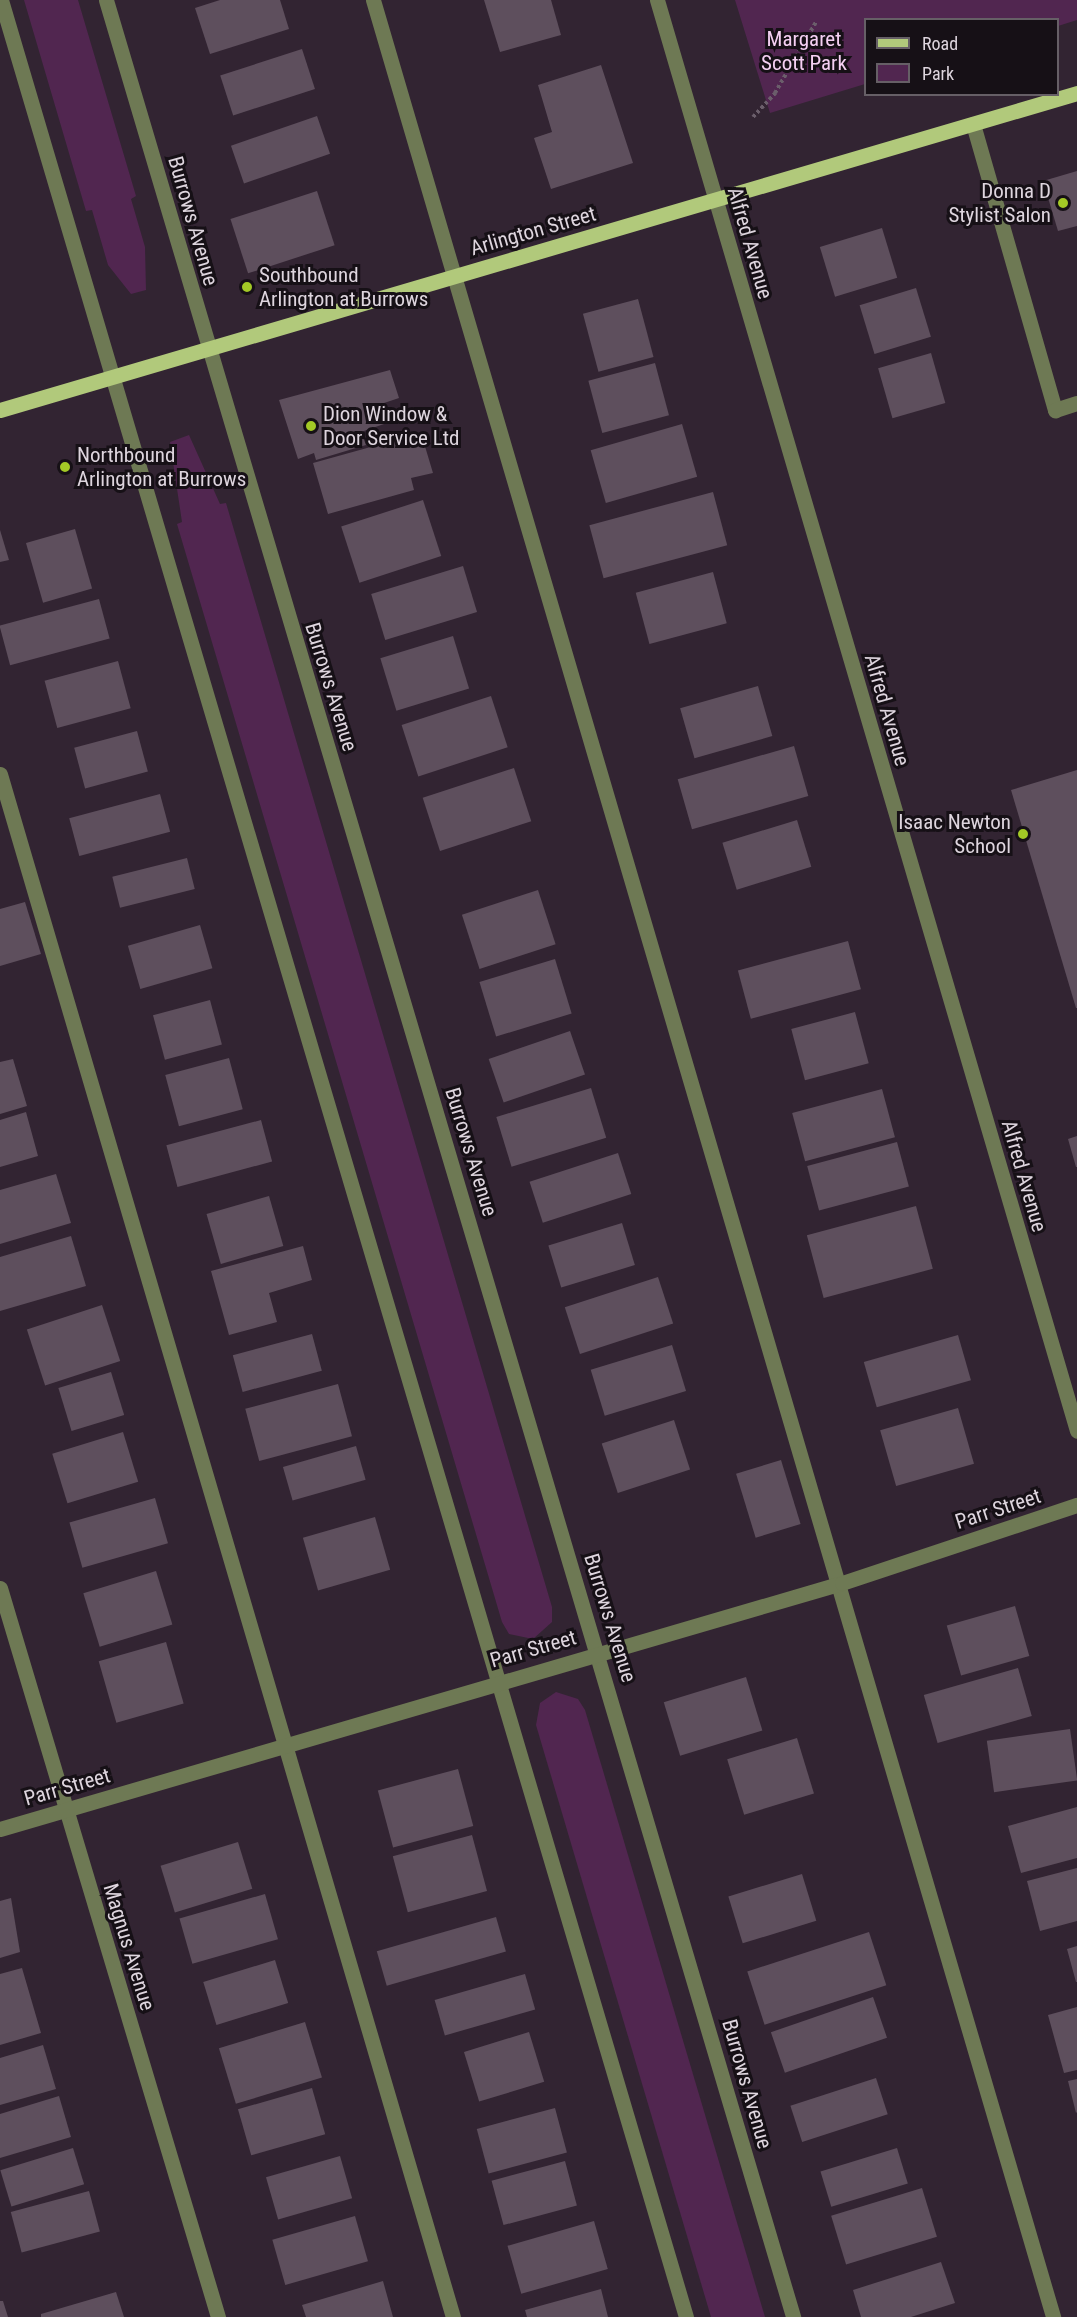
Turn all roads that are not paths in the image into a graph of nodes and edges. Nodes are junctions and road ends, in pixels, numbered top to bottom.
1 (1, 0) edge
2 (106, 0) edge
3 (373, 0) edge
4 (657, 0) edge
5 (1077, 93) edge
6 (972, 124) junction
7 (715, 199) junction
8 (453, 276) junction
9 (208, 348) junction
10 (115, 376) junction
11 (1077, 403) edge
12 (0, 410) edge
13 (0, 774) edge
14 (1077, 1431) edge
15 (1077, 1505) edge
16 (842, 1583) junction
17 (0, 1588) edge
18 (598, 1652) junction
19 (498, 1681) junction
20 (284, 1744) junction
21 (67, 1809) junction
22 (0, 1829) edge
23 (218, 2317) edge
24 (453, 2317) edge
25 (686, 2317) edge
26 (793, 2317) edge
27 (1053, 2317) edge

1 - 10 street
2 - 9 street, Burrows Avenue
3 - 8 street
4 - 7 street, Alfred Avenue
5 - 6 main road, Arlington Street
6 - 7 main road, Arlington Street
6 - 11 street
7 - 8 main road, Arlington Street
7 - 14 street, Alfred Avenue
8 - 9 main road, Arlington Street
8 - 16 street
9 - 10 main road, Arlington Street
9 - 18 street, Burrows Avenue
10 - 12 main road, Arlington Street
10 - 19 street
13 - 20 street
15 - 16 street, Parr Street
16 - 18 street, Parr Street
16 - 27 street
17 - 21 street, Magnus Avenue
18 - 19 street, Parr Street
18 - 26 street, Burrows Avenue
19 - 20 street, Parr Street
19 - 25 street
20 - 21 street, Parr Street
20 - 24 street
21 - 22 street, Parr Street
21 - 23 street, Magnus Avenue

